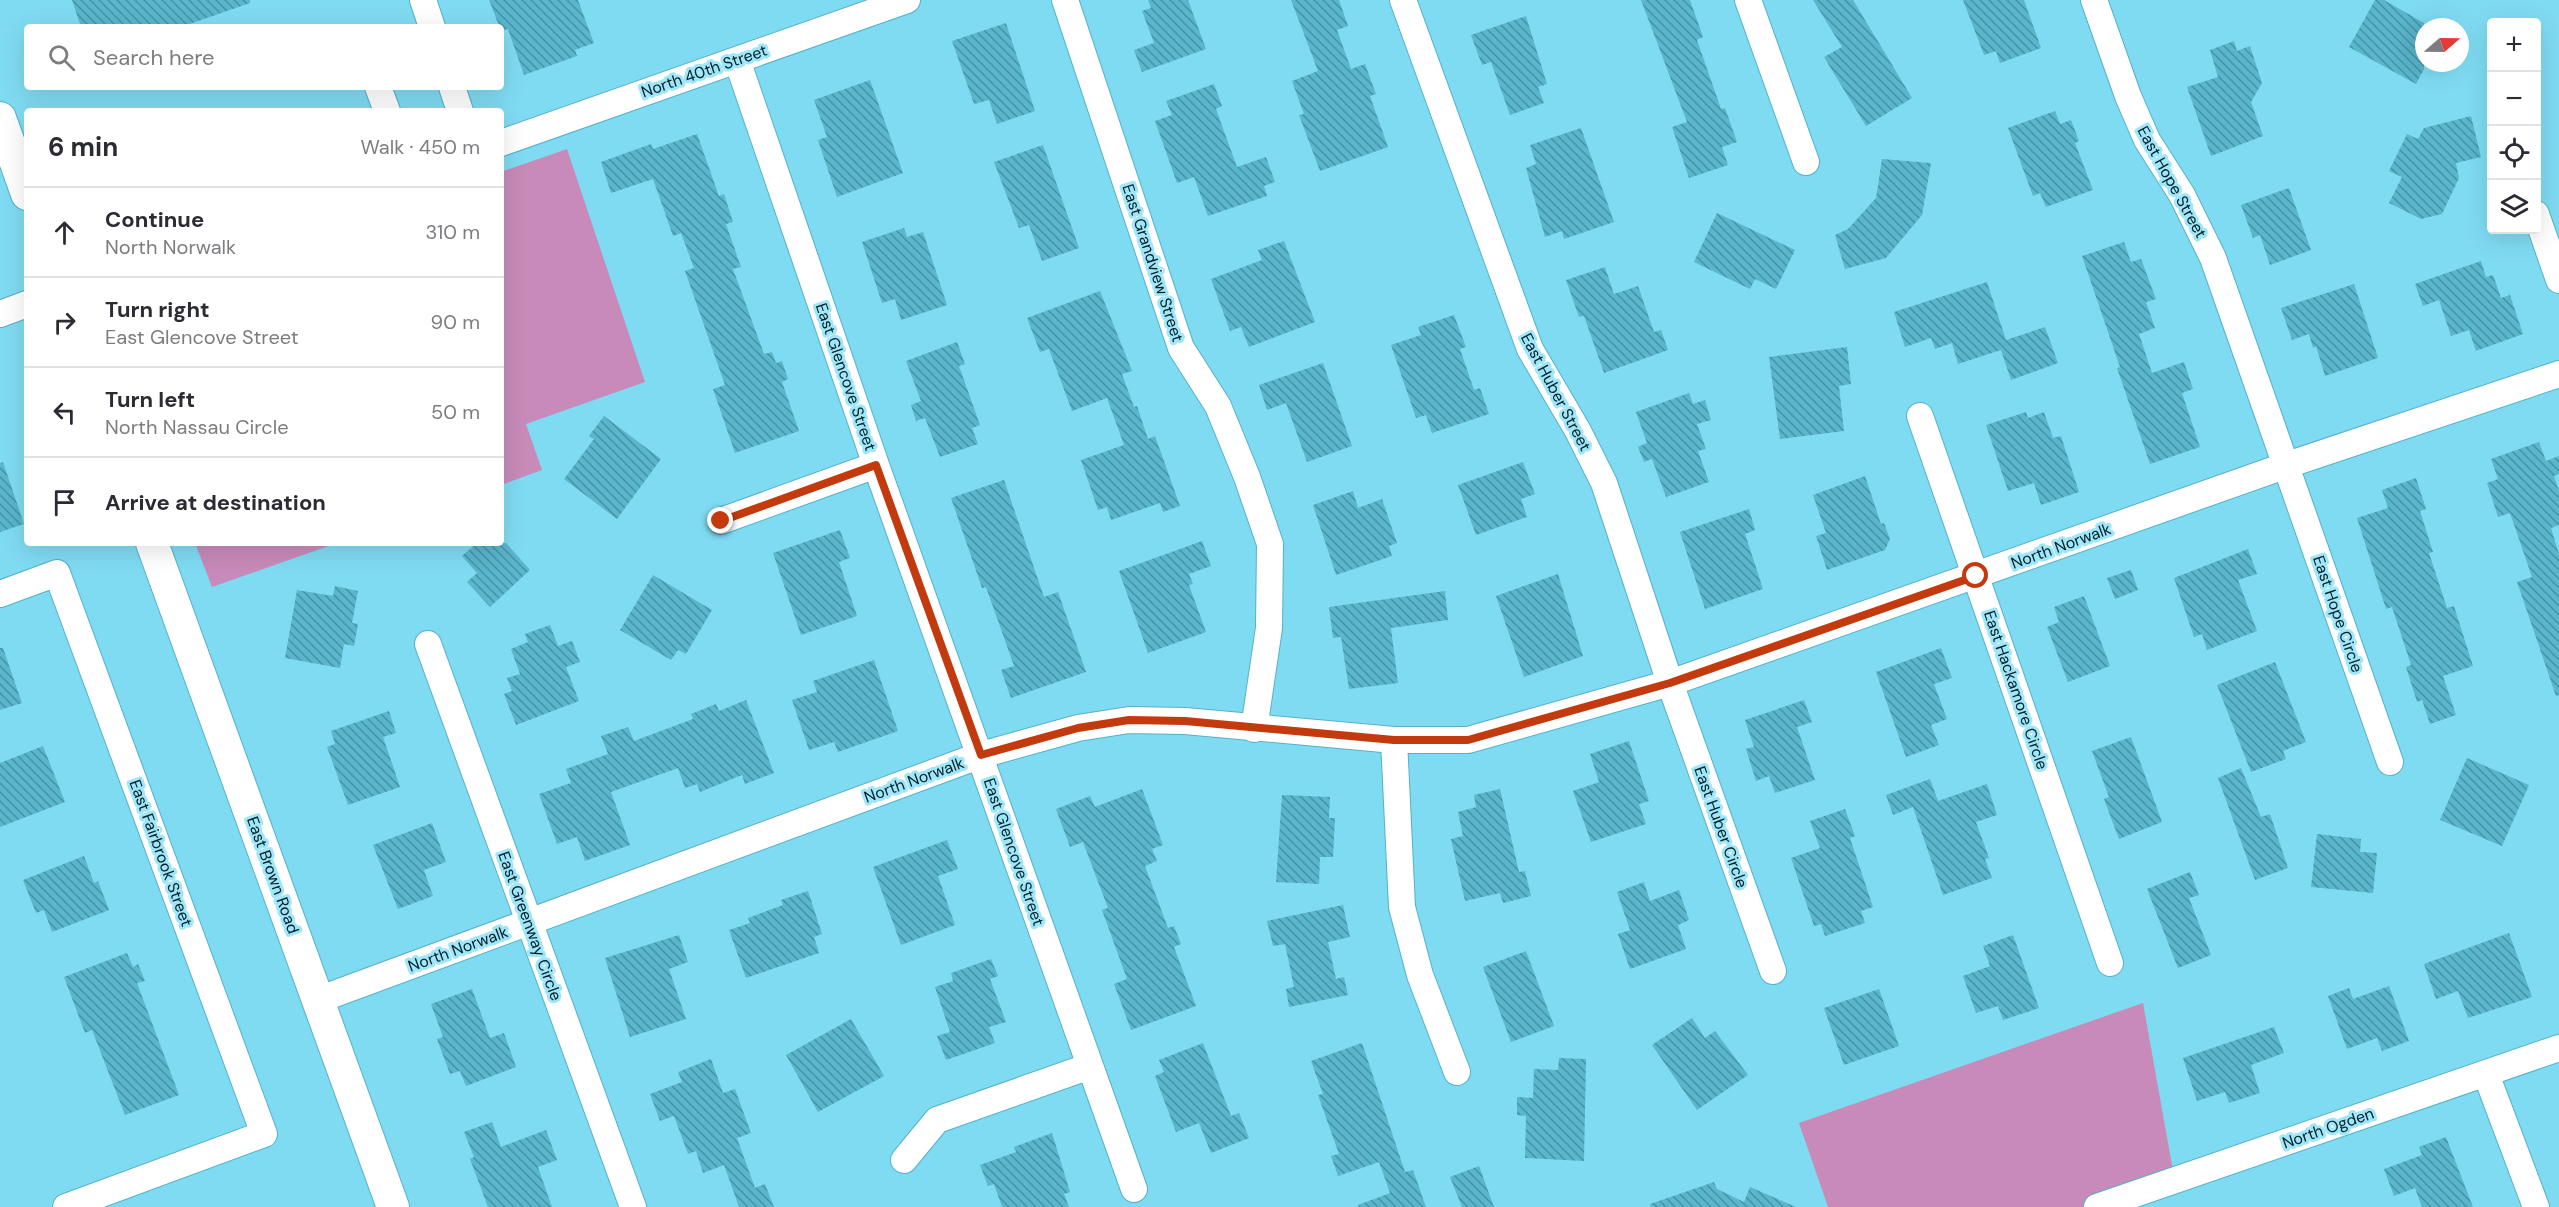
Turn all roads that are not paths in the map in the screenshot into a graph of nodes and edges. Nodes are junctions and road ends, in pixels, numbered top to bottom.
1 (423, 0) edge
2 (1065, 0) edge
3 (1403, 0) edge
4 (1748, 0) edge
5 (2094, 0) edge
6 (899, 1) edge
7 (431, 24) edge
8 (737, 60) junction
9 (379, 90) edge
10 (453, 90) edge
11 (386, 108) edge
12 (459, 108) edge
13 (0, 118) edge
14 (504, 142) edge
15 (1806, 162) dead end
16 (24, 186) edge
17 (2541, 228) edge
18 (2559, 280) edge
19 (24, 305) edge
20 (0, 314) edge
21 (2559, 374) edge
22 (1920, 416) dead end
23 (876, 465) junction
24 (2287, 465) junction
25 (721, 521) dead end
26 (153, 546) edge
27 (1976, 576) junction
28 (0, 594) edge
29 (428, 644) dead end
30 (1670, 683) junction
31 (1254, 729) junction
32 (1394, 740) junction
33 (981, 755) junction
34 (2390, 762) dead end
35 (528, 923) junction
36 (2110, 963) dead end
37 (1773, 971) dead end
38 (318, 1000) junction
39 (2559, 1048) edge
40 (1090, 1066) junction
41 (1457, 1072) dead end
42 (2486, 1074) junction
43 (904, 1160) dead end
44 (1134, 1189) dead end
45 (66, 1207) edge
46 (393, 1207) edge
47 (633, 1207) edge
48 (2097, 1207) edge
49 (2536, 1207) edge

1 - 7 street
2 - 31 street, East Grandview Street
3 - 30 street, East Huber Street
4 - 15 street
5 - 24 street, East Hope Street
6 - 8 street, North 40th Street
8 - 14 street, North 40th Street
8 - 23 street, East Glencove Street
9 - 11 street
10 - 12 street
13 - 16 main road
17 - 18 street
19 - 20 street
21 - 24 street, North Norwalk
22 - 27 street, East Hackamore Circle
23 - 25 street
23 - 33 street, East Glencove Street
24 - 27 street, North Norwalk
24 - 34 street, East Hope Circle
26 - 38 main road, East Brown Road
27 - 30 street, North Norwalk
27 - 36 street, East Hackamore Circle
28 - 45 street, East Fairbrook Street
29 - 35 street, East Greenway Circle
30 - 32 street, North Norwalk
30 - 37 street, East Huber Circle
31 - 32 street, North Norwalk
31 - 33 street, North Norwalk
32 - 41 street
33 - 35 street, North Norwalk
33 - 40 street, East Glencove Street
35 - 38 street, North Norwalk
35 - 47 street, East Greenway Circle
38 - 46 main road, East Brown Road
39 - 42 street, North Ogden
40 - 43 street
40 - 44 street, East Glencove Street
42 - 48 street, North Ogden
42 - 49 street

